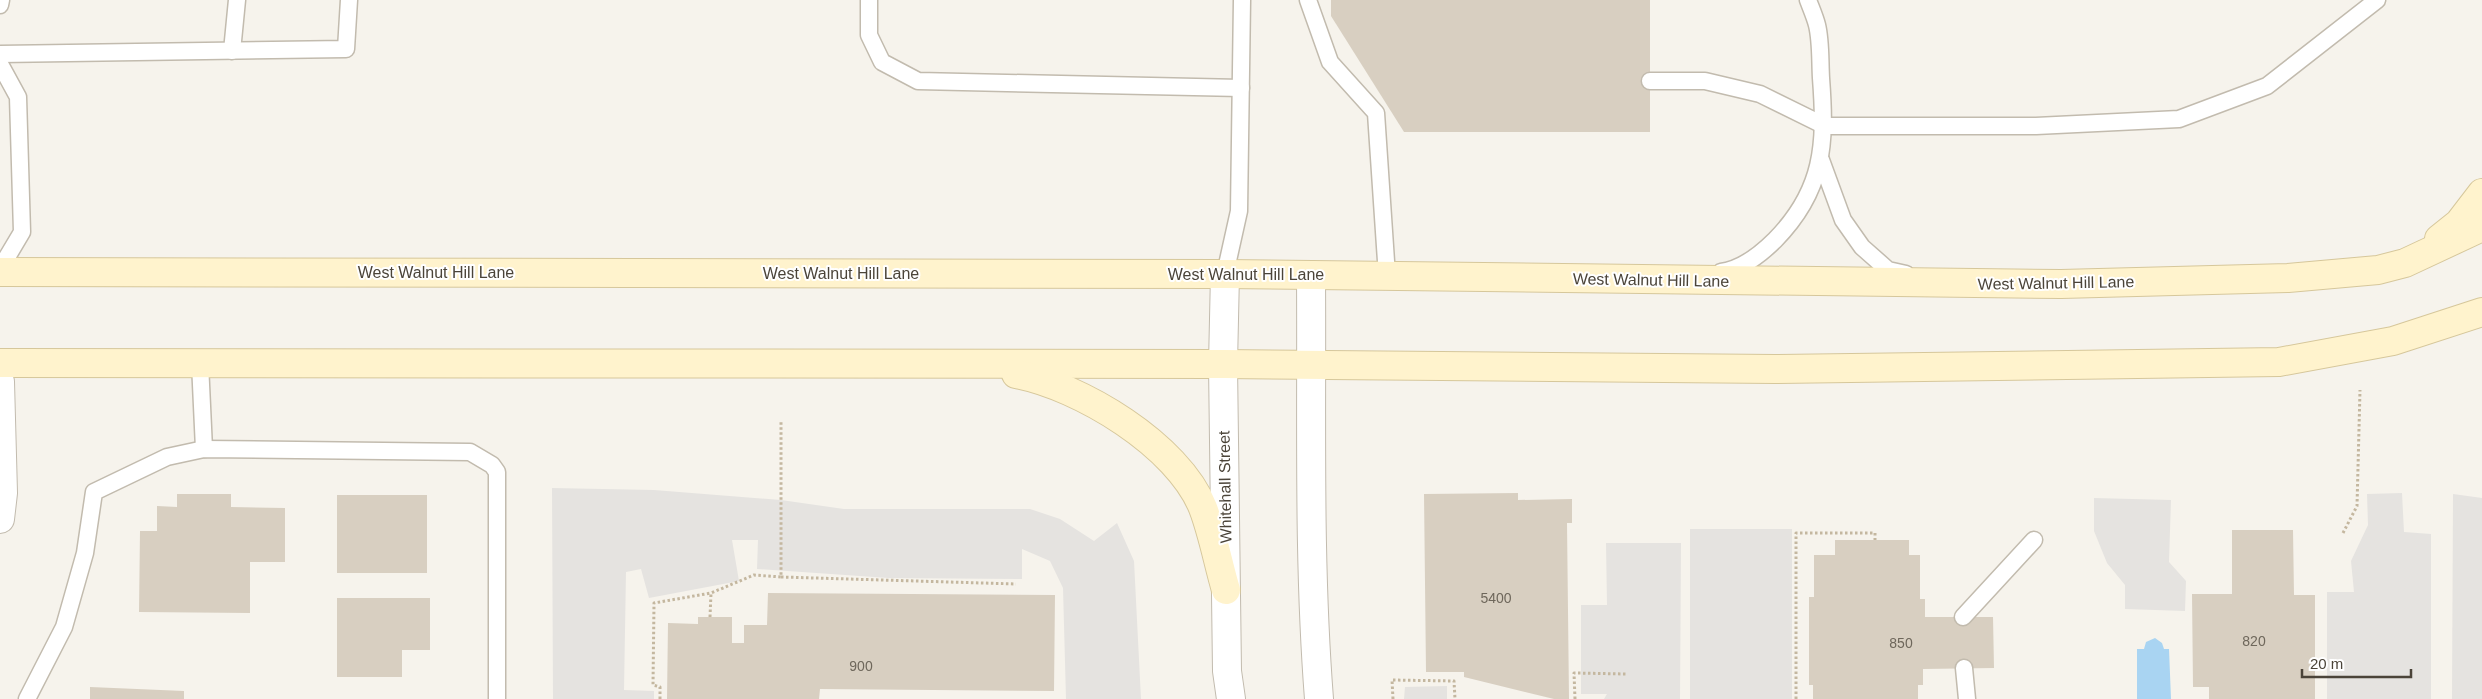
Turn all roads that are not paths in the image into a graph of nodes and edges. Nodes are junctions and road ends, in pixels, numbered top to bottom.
1 (0, 0) edge
2 (237, 0) edge
3 (349, 0) edge
4 (869, 0) edge
5 (1242, 0) edge
6 (1308, 0) edge
7 (1808, 0) edge
8 (2377, 0) edge
9 (0, 5) edge
10 (232, 51) junction
11 (0, 54) edge
12 (0, 64) edge
13 (1650, 81) dead end
14 (1241, 88) junction
15 (1825, 126) junction
16 (1821, 160) junction
17 (2482, 193) edge
18 (2482, 227) edge
19 (2420, 255) junction
20 (0, 270) edge
21 (1224, 274) junction
22 (1311, 275) junction
23 (1387, 276) junction
24 (1671, 281) junction
25 (1951, 284) junction
26 (2482, 312) edge
27 (0, 362) edge
28 (200, 363) junction
29 (1223, 364) junction
30 (963, 365) junction
31 (1312, 365) junction
32 (0, 382) edge
33 (204, 449) junction
34 (0, 520) edge
35 (2034, 540) dead end
36 (1226, 590) junction
37 (1963, 617) dead end
38 (1964, 668) dead end
39 (27, 699) edge
40 (497, 699) edge
41 (1231, 699) edge
42 (1319, 699) edge
43 (1967, 699) edge

1 - 9 lane
2 - 10 lane
3 - 10 lane
4 - 14 lane
5 - 14 lane
6 - 23 lane
7 - 15 lane
8 - 15 lane
10 - 11 lane
12 - 20 lane
13 - 15 lane
14 - 21 lane
15 - 16 lane
16 - 24 lane
16 - 25 lane
17 - 19 main road
18 - 19 main road, West Walnut Hill Lane
19 - 25 main road, West Walnut Hill Lane
20 - 21 main road, West Walnut Hill Lane
21 - 22 main road, West Walnut Hill Lane
21 - 29 street, Whitehall Street
22 - 23 main road, West Walnut Hill Lane
22 - 31 street
23 - 24 main road, West Walnut Hill Lane
24 - 25 main road, West Walnut Hill Lane
26 - 31 main road
27 - 28 main road
28 - 30 main road
28 - 33 lane
29 - 30 main road
29 - 31 main road
29 - 36 street, Whitehall Street
30 - 36 main road
31 - 42 street
32 - 34 street
33 - 39 lane
33 - 40 lane
35 - 37 lane
36 - 41 street, Whitehall Street
38 - 43 lane

